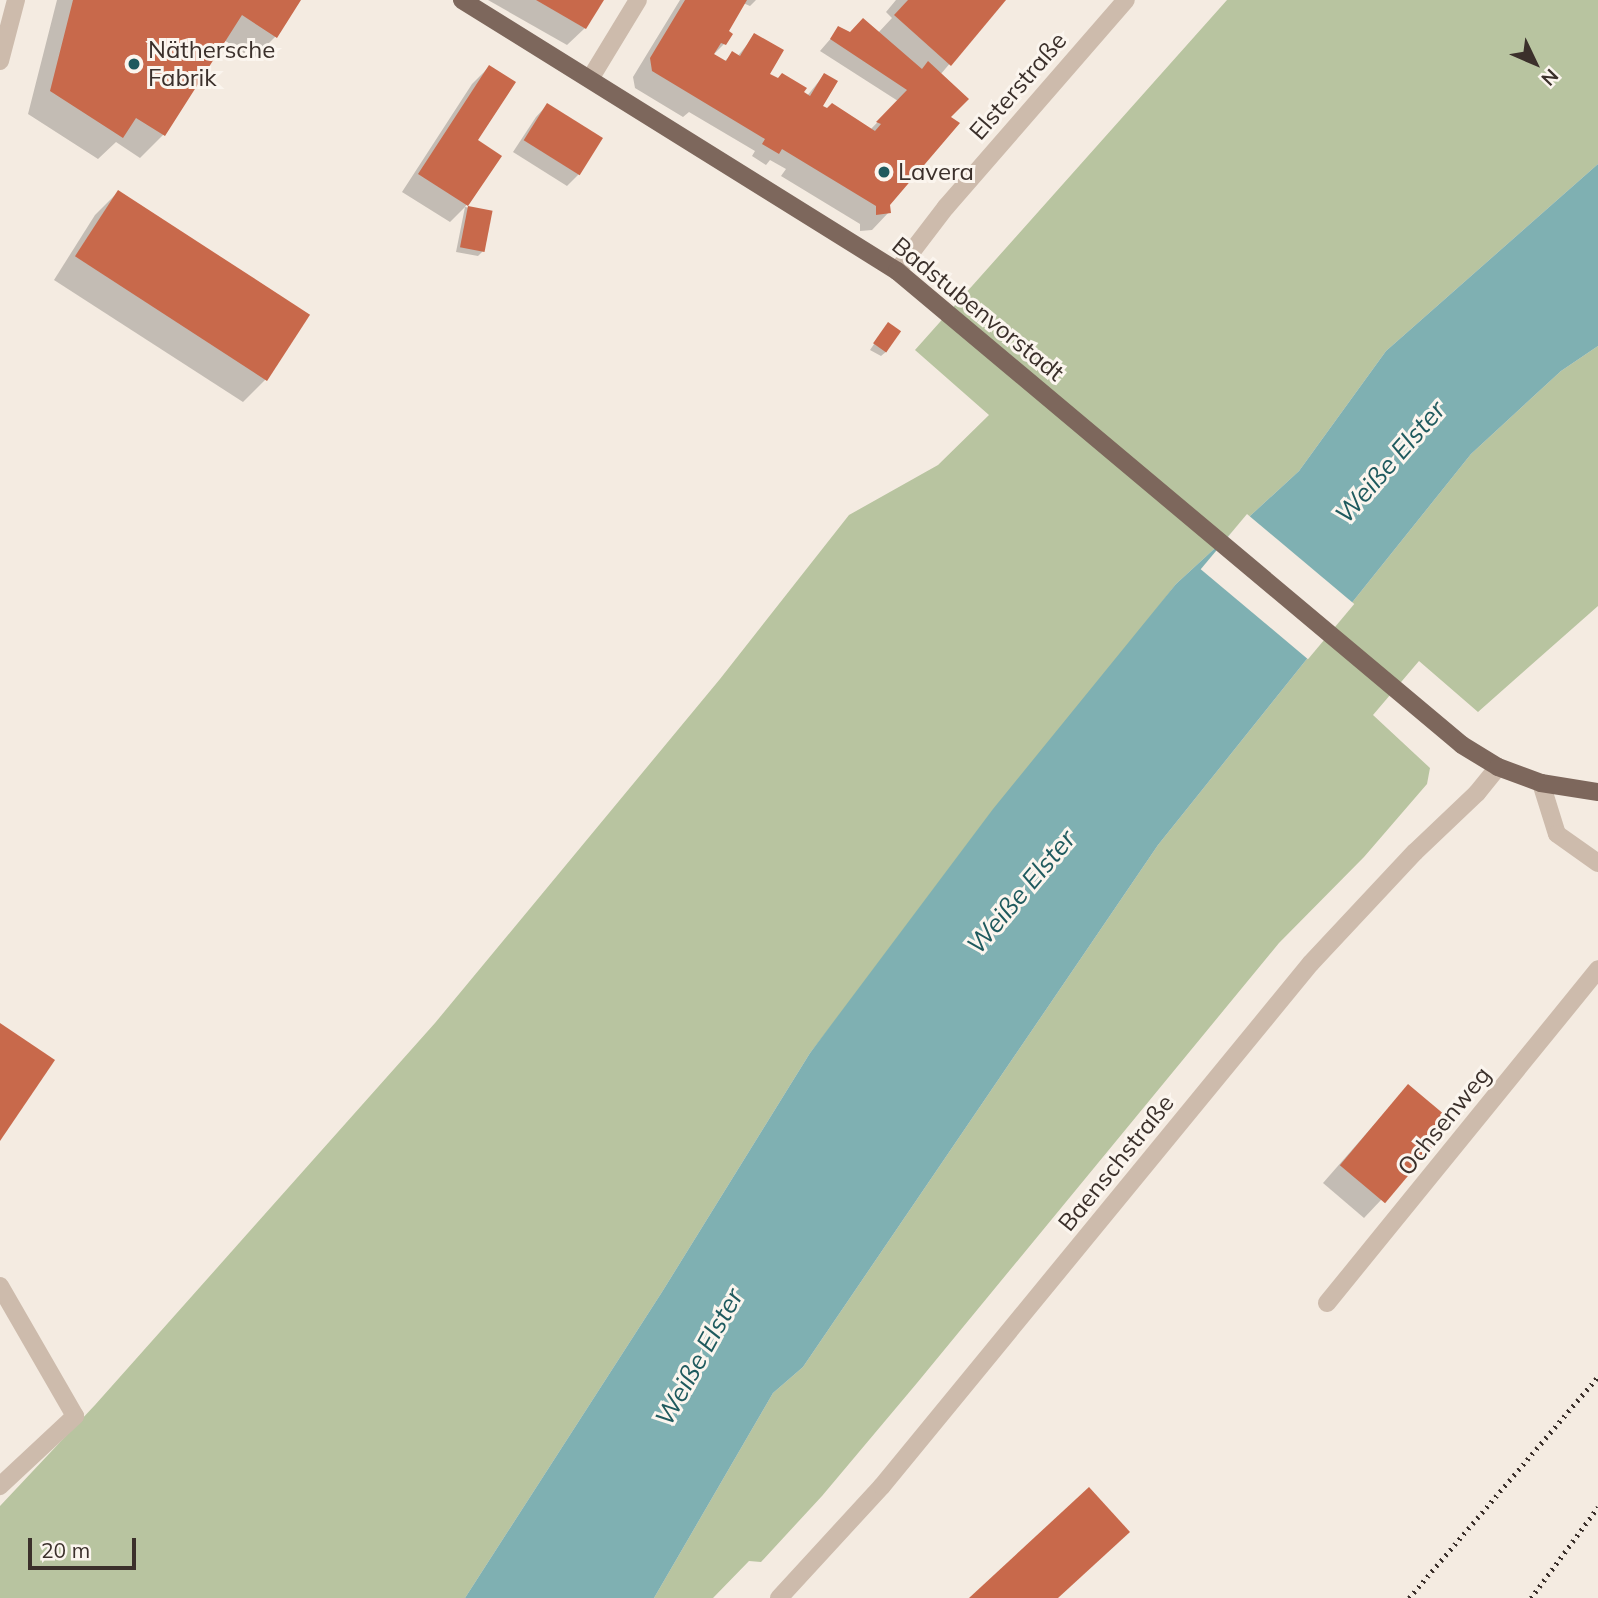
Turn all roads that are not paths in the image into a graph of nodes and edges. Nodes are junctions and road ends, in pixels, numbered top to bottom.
1 (16, 0) edge
2 (462, 0) edge
3 (638, 0) edge
4 (1126, 0) edge
5 (0, 61) edge
6 (590, 79) junction
7 (897, 271) junction
8 (1499, 767) junction
9 (1541, 783) junction
10 (1598, 792) edge
11 (1598, 863) edge
12 (1598, 969) edge
13 (0, 1286) edge
14 (1327, 1303) dead end
15 (0, 1486) edge
16 (779, 1598) edge

1 - 5 street
2 - 6 main road, Badstubenvorstadt
3 - 6 street
4 - 7 street, Elsterstraße
6 - 7 main road, Badstubenvorstadt
7 - 8 main road, Badstubenvorstadt
8 - 9 main road, Badstubenvorstadt
8 - 16 street, Baenschstraße
9 - 10 main road, Badstubenvorstadt
9 - 11 street
12 - 14 street, Ochsenweg
13 - 15 street

